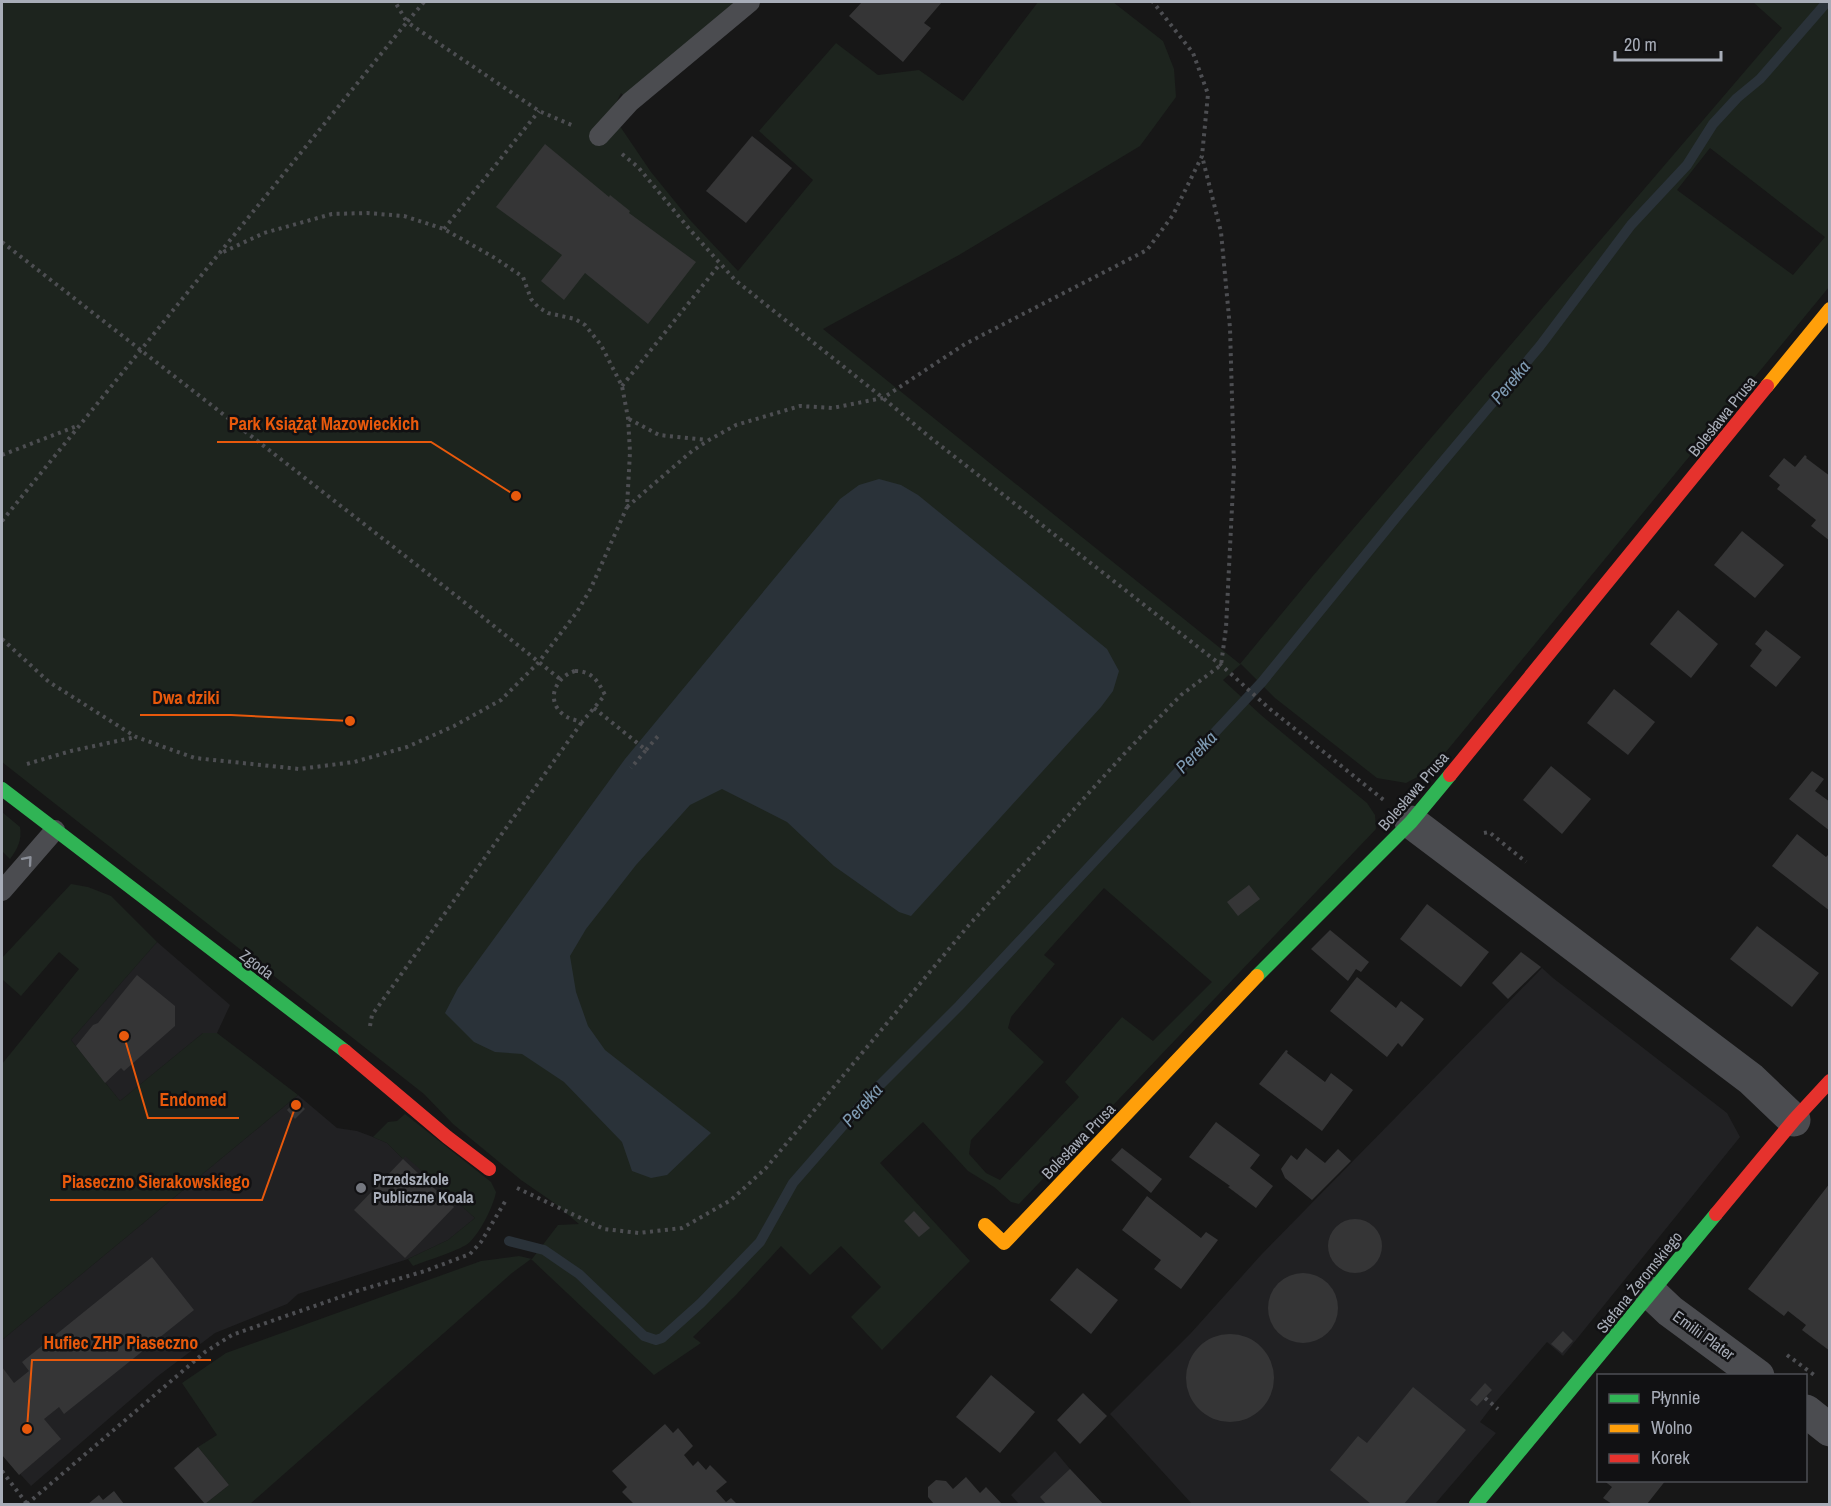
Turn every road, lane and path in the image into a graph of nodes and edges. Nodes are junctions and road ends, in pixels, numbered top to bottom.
1 (395, 2) edge
2 (424, 2) edge
3 (750, 2) edge
4 (1153, 2) edge
5 (407, 22) junction
6 (539, 111) junction
7 (599, 136) junction
8 (1202, 156) junction
9 (444, 229) junction
10 (2, 242) edge
11 (219, 254) junction
12 (720, 264) junction
13 (1830, 309) edge
14 (141, 351) junction
15 (622, 386) junction
16 (883, 398) junction
17 (628, 418) junction
18 (78, 426) junction
19 (709, 440) junction
20 (2, 455) edge
21 (627, 507) junction
22 (2, 521) edge
23 (2, 639) edge
24 (538, 663) junction
25 (1221, 665) junction
26 (560, 679) junction
27 (594, 708) junction
28 (582, 722) junction
29 (658, 736) dead end
30 (136, 737) junction
31 (646, 750) junction
32 (19, 767) dead end
33 (631, 768) dead end
34 (2, 789) edge
35 (1411, 822) junction
36 (55, 830) junction
37 (2, 891) edge
38 (370, 1072) junction
39 (1830, 1082) edge
40 (1794, 1120) junction
41 (489, 1169) joint
42 (514, 1187) junction
43 (986, 1226) dead end
44 (1651, 1293) junction
45 (1755, 1374) edge
46 (1485, 1398) dead end
47 (1498, 1409) dead end
48 (1807, 1412) edge
49 (1830, 1430) edge
50 (2, 1472) edge
51 (27, 1504) edge
52 (1476, 1504) edge

1 - 5 path
2 - 5 path
3 - 7 lane
4 - 8 path
5 - 6 path
5 - 11 path
6 - 7 path
6 - 9 path
7 - 12 path
8 - 16 path
8 - 25 path
9 - 11 path
9 - 15 path
10 - 14 path
11 - 14 path
12 - 15 path
12 - 16 path
13 - 35 street, Bolesława Prusa
14 - 18 path
14 - 24 path
15 - 17 path
16 - 19 path
16 - 25 path
17 - 19 path
17 - 21 path
18 - 20 path
18 - 22 path
19 - 21 path
21 - 24 path
23 - 30 path
24 - 26 path
24 - 30 path
25 - 35 path
25 - 42 path
26 - 27 path
26 - 28 path
27 - 28 path
27 - 31 path
28 - 38 path
29 - 31 path
30 - 32 path
31 - 33 path
34 - 36 street, Zgoda
35 - 40 street
35 - 43 street, Bolesława Prusa
37 -> 36 lane
36 - 38 street, Zgoda
38 - 41 street, Zgoda
39 - 40 street, Stefana Żeromskiego
40 - 44 street, Stefana Żeromskiego
41 - 42 path
42 - 51 path
44 - 45 street, Emilii Plater
44 - 52 street, Stefana Żeromskiego
46 - 47 path
48 - 49 street
50 - 51 path

